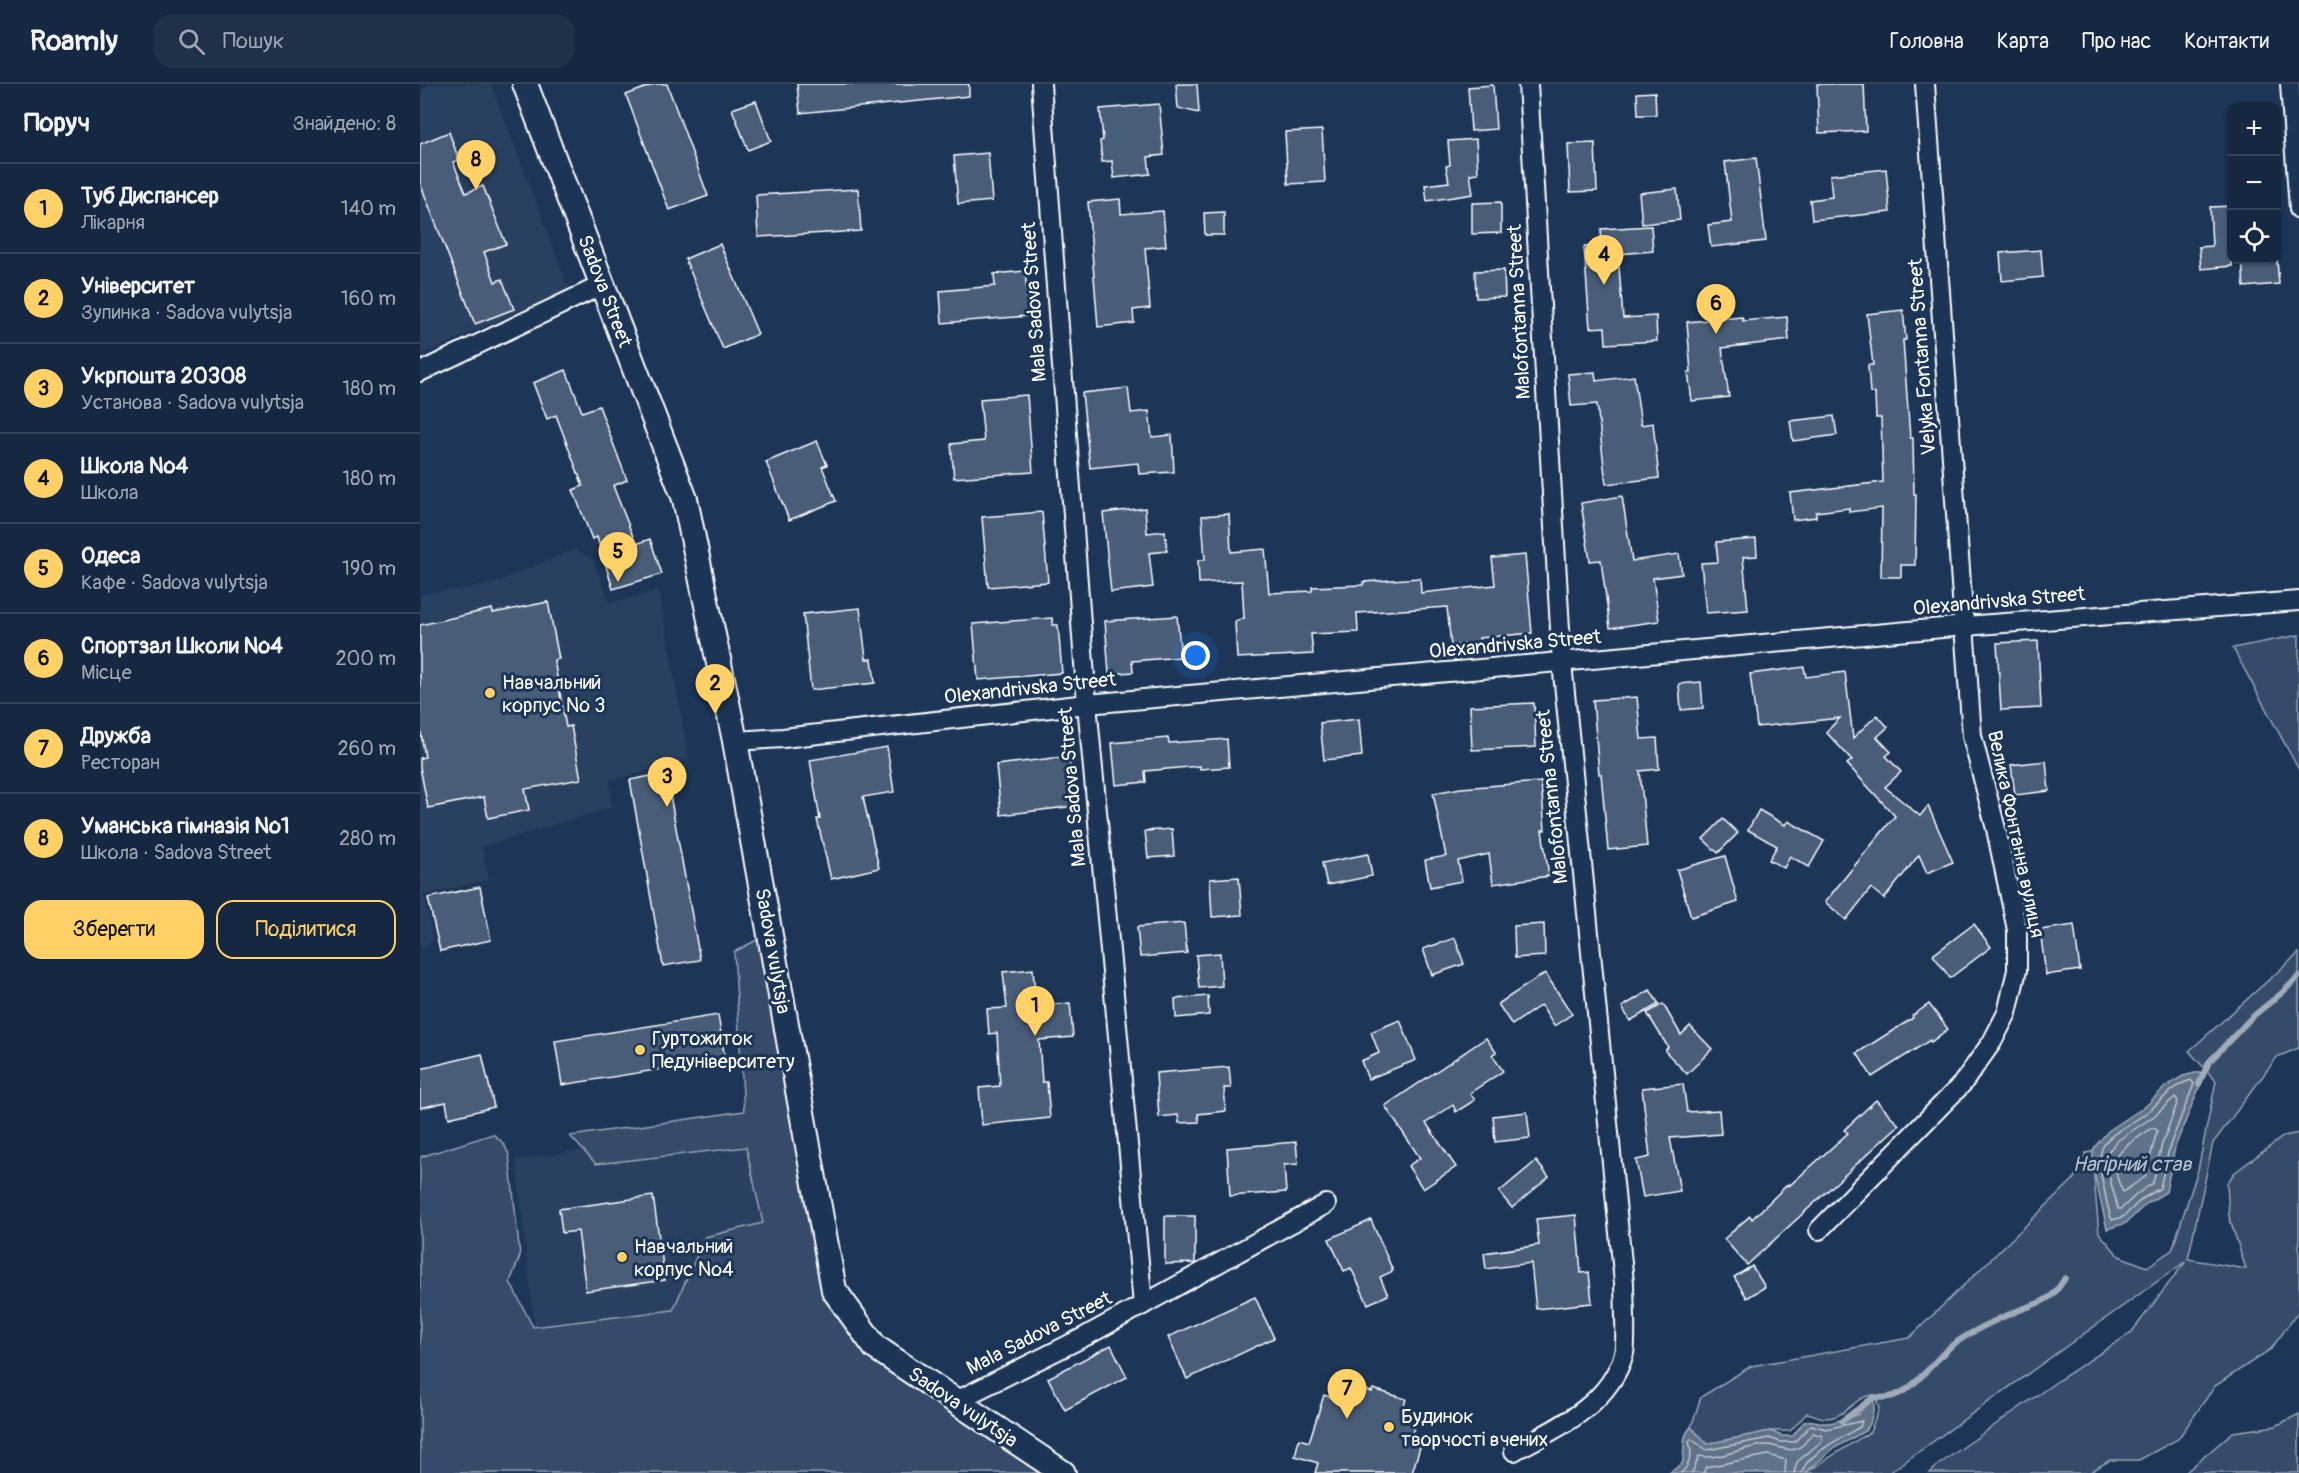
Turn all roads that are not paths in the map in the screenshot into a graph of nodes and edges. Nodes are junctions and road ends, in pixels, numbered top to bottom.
1 (525, 84) edge
2 (1041, 84) edge
3 (1528, 84) edge
4 (1925, 84) edge
5 (2290, 84) edge
6 (2299, 208) edge
7 (602, 285) junction
8 (420, 372) edge
9 (2299, 601) edge
10 (1965, 626) junction
11 (1562, 663) junction
12 (1087, 704) junction
13 (735, 741) junction
14 (1326, 1204) dead end
15 (1819, 1230) dead end
16 (1143, 1305) junction
17 (956, 1401) junction
18 (1514, 1452) dead end
19 (1063, 1473) edge

1 - 7 street, Sadova Street
2 - 12 street, Mala Sadova Street
3 - 11 street, Malofontanna Street
4 - 10 street, Velyka Fontanna Street
5 - 6 street
7 - 8 street
7 - 13 street, Sadova Street
9 - 10 street, Olexandrivska Street
10 - 11 street, Olexandrivska Street
10 - 15 street, Велика Фонтанна вулиця
11 - 12 street, Olexandrivska Street
11 - 18 street, Malofontanna Street
12 - 13 street, Olexandrivska Street
12 - 16 street, Mala Sadova Street
13 - 17 street, Sadova vulytsja
14 - 16 street, Mala Sadova Street
16 - 17 street, Mala Sadova Street
17 - 19 street, Sadova vulytsja

